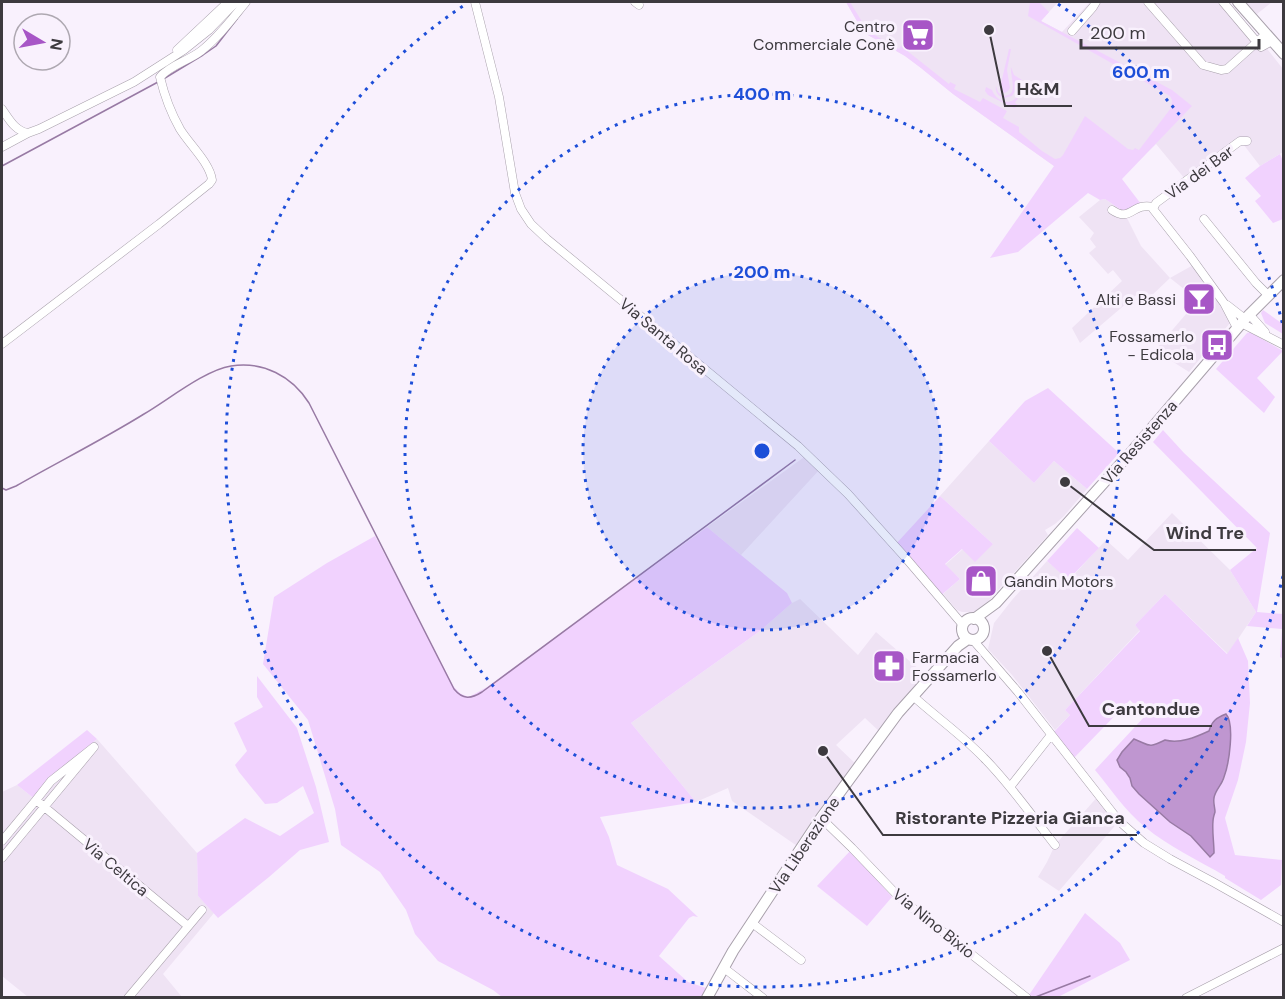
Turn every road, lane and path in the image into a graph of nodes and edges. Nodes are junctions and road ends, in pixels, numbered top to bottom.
1 (228, 2) edge
2 (236, 2) edge
3 (246, 2) edge
4 (476, 2) edge
5 (1096, 2) edge
6 (1148, 2) edge
7 (1223, 2) edge
8 (1238, 2) edge
9 (207, 27) junction
10 (1072, 31) dead end
11 (1269, 37) junction
12 (216, 38) junction
13 (1257, 42) junction
14 (1284, 54) edge
15 (2, 109) edge
16 (27, 133) junction
17 (1247, 141) dead end
18 (2, 147) edge
19 (1153, 207) junction
20 (1112, 210) dead end
21 (1204, 219) dead end
22 (1284, 280) edge
23 (1268, 295) junction
24 (1243, 321) junction
25 (1270, 338) junction
26 (2, 344) edge
27 (1284, 345) edge
28 (972, 632) junction
29 (913, 696) junction
30 (1051, 735) junction
31 (1010, 787) junction
32 (36, 800) junction
33 (44, 807) junction
34 (821, 818) junction
35 (2, 841) edge
36 (1055, 845) dead end
37 (2, 858) edge
38 (202, 910) dead end
39 (752, 922) junction
40 (1284, 922) edge
41 (188, 926) junction
42 (1284, 948) edge
43 (801, 960) dead end
44 (724, 968) junction
45 (1026, 997) edge
46 (128, 998) edge
47 (707, 998) edge
48 (763, 998) edge
49 (1186, 998) edge

1 - 9 street
2 - 9 street
3 - 12 street
4 - 28 street, Via Santa Rosa
5 - 10 street
6 - 13 street
7 - 13 street
8 - 11 main road
9 - 12 street
9 - 16 street
11 - 13 street
11 - 14 main road
12 - 26 street
15 - 16 street
16 - 18 street
17 - 19 street, Via dei Bar
19 - 20 street, Via dei Bar
19 - 24 street, Via dei Bar
21 - 23 street
22 - 23 main road, Via Resistenza
23 - 24 main road, Via Resistenza
24 - 25 street
24 - 25 street, Via dei Bar
24 - 28 main road, Via Resistenza
25 - 27 street
28 - 29 main road, Via Liberazione
28 - 30 street
29 - 31 street
29 - 34 main road, Via Liberazione
30 - 31 street
30 - 40 street
31 - 36 street
32 - 33 street, Via Celtica
32 - 33 street
32 - 35 street
33 - 37 street
33 - 41 street, Via Celtica
34 - 39 main road, Via Liberazione
34 - 45 street, Via Nino Bixio
38 - 41 street
39 - 43 street
39 - 44 main road, Via Liberazione
41 - 46 street
42 - 49 street
44 - 47 main road, Via Liberazione
44 - 48 street

